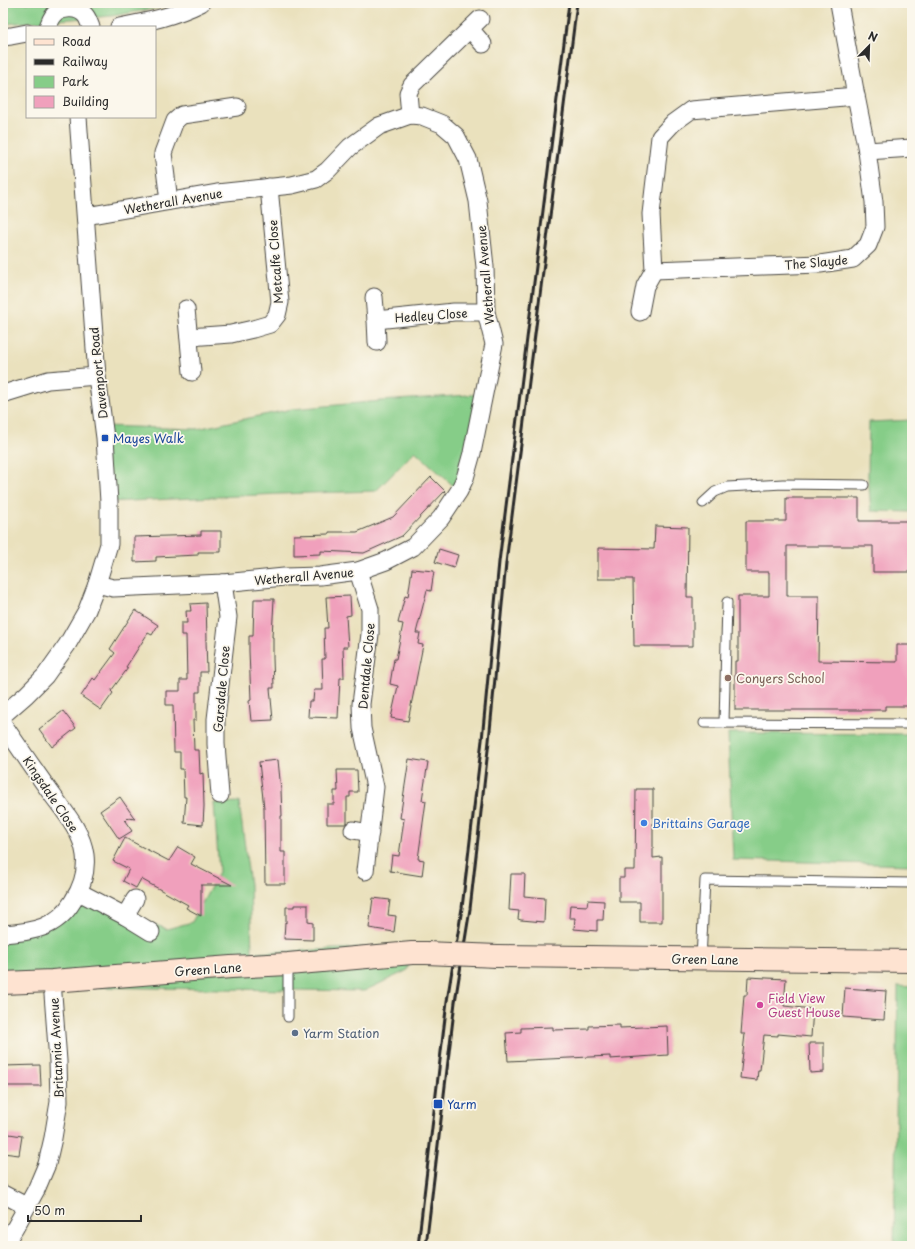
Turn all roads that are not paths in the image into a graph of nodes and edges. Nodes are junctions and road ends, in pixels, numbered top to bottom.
1 (201, 3) edge
2 (839, 3) edge
3 (48, 26) edge
4 (91, 26) edge
5 (124, 26) edge
6 (26, 33) edge
7 (3, 37) edge
8 (482, 44) dead end
9 (856, 96) junction
10 (237, 107) dead end
11 (410, 115) junction
12 (78, 118) edge
13 (912, 148) edge
14 (867, 151) junction
15 (269, 187) junction
16 (169, 201) junction
17 (86, 216) junction
18 (654, 270) junction
19 (374, 297) dead end
20 (186, 309) dead end
21 (486, 312) junction
22 (640, 312) dead end
23 (376, 320) junction
24 (188, 338) junction
25 (377, 342) dead end
26 (192, 372) dead end
27 (97, 376) junction
28 (3, 394) edge
29 (864, 485) dead end
30 (703, 503) dead end
31 (358, 572) junction
32 (223, 583) junction
33 (97, 584) junction
34 (727, 602) dead end
35 (3, 715) edge
36 (704, 723) dead end
37 (724, 723) junction
38 (3, 724) edge
39 (912, 724) edge
40 (220, 795) dead end
41 (353, 830) dead end
42 (370, 833) junction
43 (365, 871) dead end
44 (912, 883) edge
45 (79, 892) junction
46 (134, 900) dead end
47 (125, 916) junction
48 (151, 932) dead end
49 (3, 934) edge
50 (701, 959) junction
51 (912, 961) edge
52 (288, 964) junction
53 (52, 981) junction
54 (3, 983) edge
55 (288, 1017) dead end
56 (3, 1194) edge
57 (26, 1206) junction
58 (3, 1246) edge

1 - 5 street
2 - 9 street, The Slayde
3 - 4 street
6 - 7 street
8 - 11 street
9 - 14 street, The Slayde
9 - 18 street
10 - 16 street
11 - 15 street, Wetherall Avenue
11 - 21 street, Wetherall Avenue
12 - 17 street, Davenport Road
13 - 14 street
14 - 18 street, The Slayde
15 - 16 street, Wetherall Avenue
15 - 24 street, Metcalfe Close
16 - 17 street, Wetherall Avenue
17 - 27 street, Davenport Road
18 - 22 street
19 - 23 street, Hedley Close
20 - 24 street
21 - 23 street, Hedley Close
21 - 31 street, Wetherall Avenue
23 - 25 street, Hedley Close
24 - 26 street
27 - 28 street
27 - 33 street, Davenport Road
29 - 30 lane
31 - 32 street, Wetherall Avenue
31 - 42 street, Dentdale Close
32 - 33 street, Wetherall Avenue
32 - 40 street, Garsdale Close
33 - 35 street, Davenport Road
34 - 37 lane
36 - 37 lane
37 - 39 lane
38 - 45 street, Kingsdale Close
41 - 42 street
42 - 43 street, Dentdale Close
44 - 50 lane
45 - 47 street
45 - 49 street, Kingsdale Close
46 - 47 street
47 - 48 street
50 - 51 main road, Green Lane
50 - 52 main road, Green Lane, bridge
52 - 53 main road, Green Lane
52 - 55 lane
53 - 54 main road, Green Lane
53 - 57 street, Britannia Avenue
56 - 57 street
57 - 58 street, Britannia Avenue

